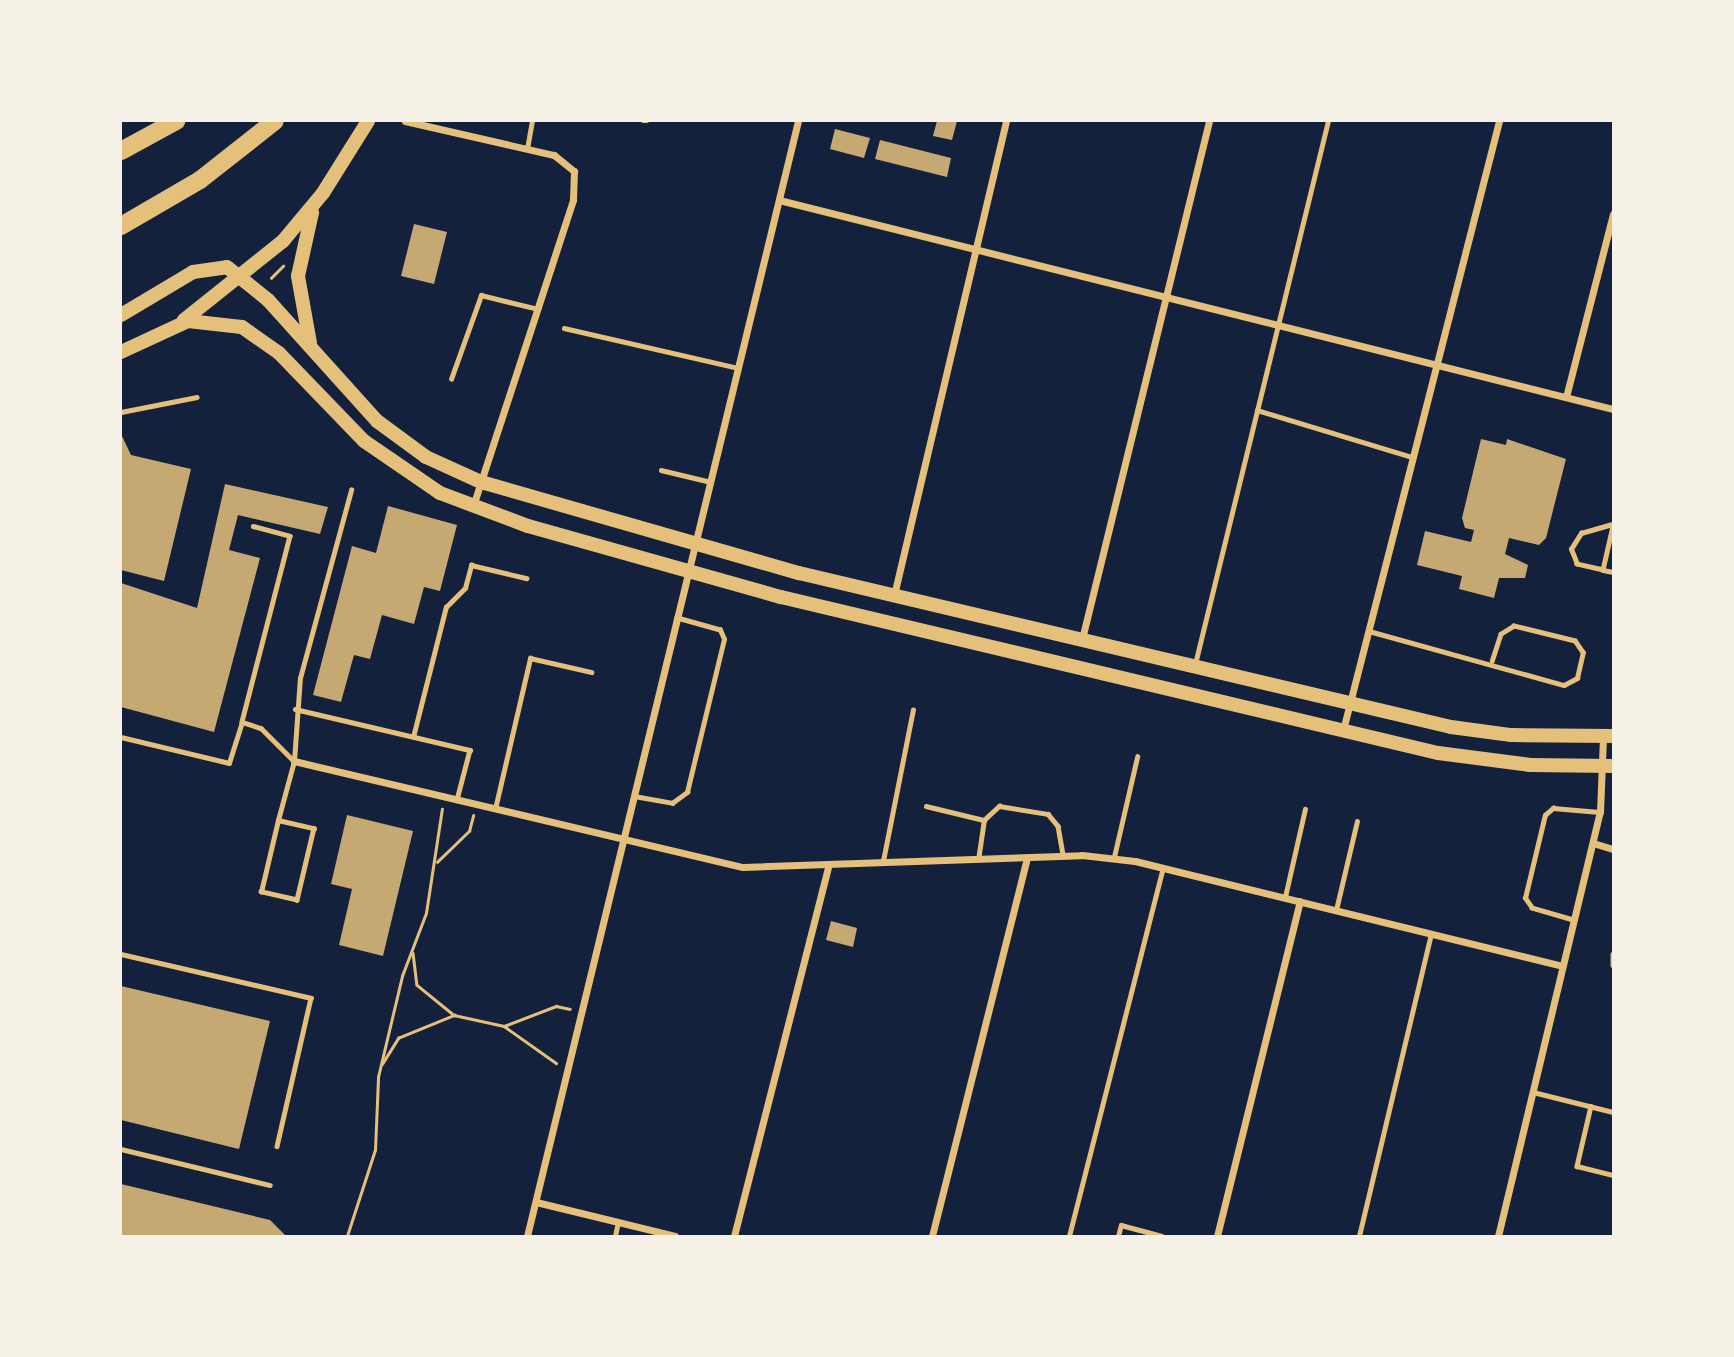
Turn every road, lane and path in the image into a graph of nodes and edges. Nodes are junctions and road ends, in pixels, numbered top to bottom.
1 (176, 121) edge
2 (275, 121) edge
3 (368, 121) edge
4 (405, 121) edge
5 (532, 121) edge
6 (798, 121) edge
7 (1006, 121) edge
8 (1209, 121) edge
9 (1328, 121) edge
10 (1499, 121) edge
11 (527, 149) junction
12 (121, 151) edge
13 (323, 193) junction
14 (779, 200) junction
15 (1613, 214) edge
16 (121, 226) edge
17 (974, 249) junction
18 (286, 263) dead end
19 (244, 277) junction
20 (271, 278) dead end
21 (1167, 297) junction
22 (538, 309) junction
23 (121, 315) edge
24 (180, 323) junction
25 (1277, 325) junction
26 (564, 328) dead end
27 (121, 352) edge
28 (316, 357) junction
29 (1436, 365) junction
30 (738, 368) junction
31 (451, 379) dead end
32 (197, 397) dead end
33 (1566, 397) junction
34 (1613, 409) edge
35 (1256, 410) junction
36 (121, 412) edge
37 (1413, 457) junction
38 (662, 470) dead end
39 (481, 482) junction
40 (710, 482) junction
41 (351, 490) dead end
42 (473, 507) junction
43 (1613, 525) edge
44 (253, 526) dead end
45 (695, 544) junction
46 (1603, 570) junction
47 (689, 571) junction
48 (1613, 572) edge
49 (526, 579) dead end
50 (894, 595) junction
51 (677, 618) junction
52 (1368, 631) junction
53 (1082, 639) junction
54 (1492, 661) junction
55 (1194, 666) junction
56 (591, 672) dead end
57 (1350, 703) junction
58 (295, 709) junction
59 (913, 710) dead end
60 (242, 722) junction
61 (1343, 731) junction
62 (1608, 736) edge
63 (121, 737) edge
64 (413, 737) junction
65 (1137, 757) dead end
66 (294, 761) junction
67 (1609, 766) edge
68 (634, 796) junction
69 (445, 798) junction
70 (457, 801) junction
71 (475, 806) junction
72 (926, 806) dead end
73 (495, 810) junction
74 (1305, 810) dead end
75 (1600, 813) junction
76 (278, 820) junction
77 (984, 820) junction
78 (1357, 821) dead end
79 (623, 842) junction
80 (1593, 844) junction
81 (1613, 849) edge
82 (1064, 856) junction
83 (1114, 857) junction
84 (1027, 859) junction
85 (978, 861) junction
86 (437, 862) junction
87 (883, 866) junction
88 (1163, 867) junction
89 (828, 868) junction
90 (1284, 897) junction
91 (1300, 901) junction
92 (1336, 910) junction
93 (1574, 921) junction
94 (1431, 934) junction
95 (413, 948) junction
96 (121, 954) edge
97 (1613, 954) edge
98 (1613, 965) edge
99 (1562, 966) junction
100 (582, 1012) junction
101 (454, 1015) junction
102 (504, 1026) junction
103 (569, 1066) junction
104 (379, 1070) junction
105 (1533, 1092) junction
106 (1591, 1106) junction
107 (1613, 1112) edge
108 (277, 1146) dead end
109 (121, 1149) edge
110 (1613, 1175) edge
111 (270, 1185) dead end
112 (536, 1202) junction
113 (618, 1222) junction
114 (348, 1236) edge
115 (527, 1236) edge
116 (615, 1236) edge
117 (675, 1236) edge
118 (734, 1236) edge
119 (932, 1236) edge
120 (1069, 1236) edge
121 (1118, 1236) edge
122 (1162, 1236) edge
123 (1217, 1236) edge
124 (1359, 1236) edge
125 (1498, 1236) edge

1 - 12 highway
2 - 16 highway
3 - 13 main road
4 - 11 street
5 - 11 lane
6 - 14 street
7 - 17 street
8 - 21 street
9 - 25 lane
10 - 29 street
11 - 22 street
13 - 19 main road
13 - 28 main road
14 - 17 street
14 - 30 street
15 - 33 street
17 - 21 street
17 - 50 street
18 - 20 path
19 - 23 main road
19 - 24 main road
19 - 28 main road
21 - 25 street
21 - 53 street
22 - 31 lane
22 - 39 street
24 - 27 main road
24 - 42 main road
25 - 29 street
25 - 35 lane
26 - 30 lane
28 - 39 main road
29 - 33 street
29 - 37 street
30 - 40 street
32 - 36 lane
33 - 34 street
35 - 37 lane
35 - 55 lane
37 - 52 street
38 - 40 lane
39 - 42 street
39 - 45 main road
40 - 45 street
41 - 58 lane
42 - 47 main road
43 - 46 lane
43 - 46 lane
44 - 60 lane
45 - 47 street
45 - 50 main road
46 - 48 lane
47 - 51 street
47 - 61 main road
49 - 64 lane
50 - 53 main road
51 - 68 street
51 - 68 lane
52 - 54 lane
52 - 57 street
53 - 55 main road
54 - 54 lane
55 - 57 main road
56 - 73 lane
57 - 61 street
57 - 62 main road
58 - 64 lane
58 - 66 lane
59 - 87 lane
60 - 63 lane
60 - 66 lane
61 - 67 main road
62 - 67 street
64 - 70 lane
65 - 83 lane
66 - 69 street
66 - 76 lane
67 - 75 street
68 - 79 street
69 - 70 street
69 - 86 path
70 - 71 street
71 - 73 street
71 - 86 path
72 - 77 lane
73 - 79 street
74 - 90 lane
75 - 80 street
75 - 93 lane
76 - 76 lane
77 - 82 lane
77 - 85 lane
78 - 92 lane
79 - 89 street
79 - 100 street
80 - 81 street
80 - 93 street
82 - 83 street
82 - 84 street
83 - 88 street
84 - 85 street
84 - 119 street
85 - 87 street
86 - 95 path
87 - 89 street
88 - 90 street
88 - 120 lane
89 - 118 street
90 - 91 street
91 - 92 street
91 - 123 street
92 - 94 street
93 - 99 street
94 - 99 street
94 - 124 lane
95 - 101 path
95 - 104 path
96 - 108 lane
97 - 98 lane
99 - 105 street
100 - 102 path
100 - 103 street
101 - 102 path
101 - 104 path
102 - 103 path
103 - 112 street
104 - 114 path
105 - 106 lane
105 - 125 street
106 - 107 lane
106 - 110 lane
109 - 111 lane
112 - 113 street
112 - 115 street
113 - 116 lane
113 - 117 street
121 - 122 lane

